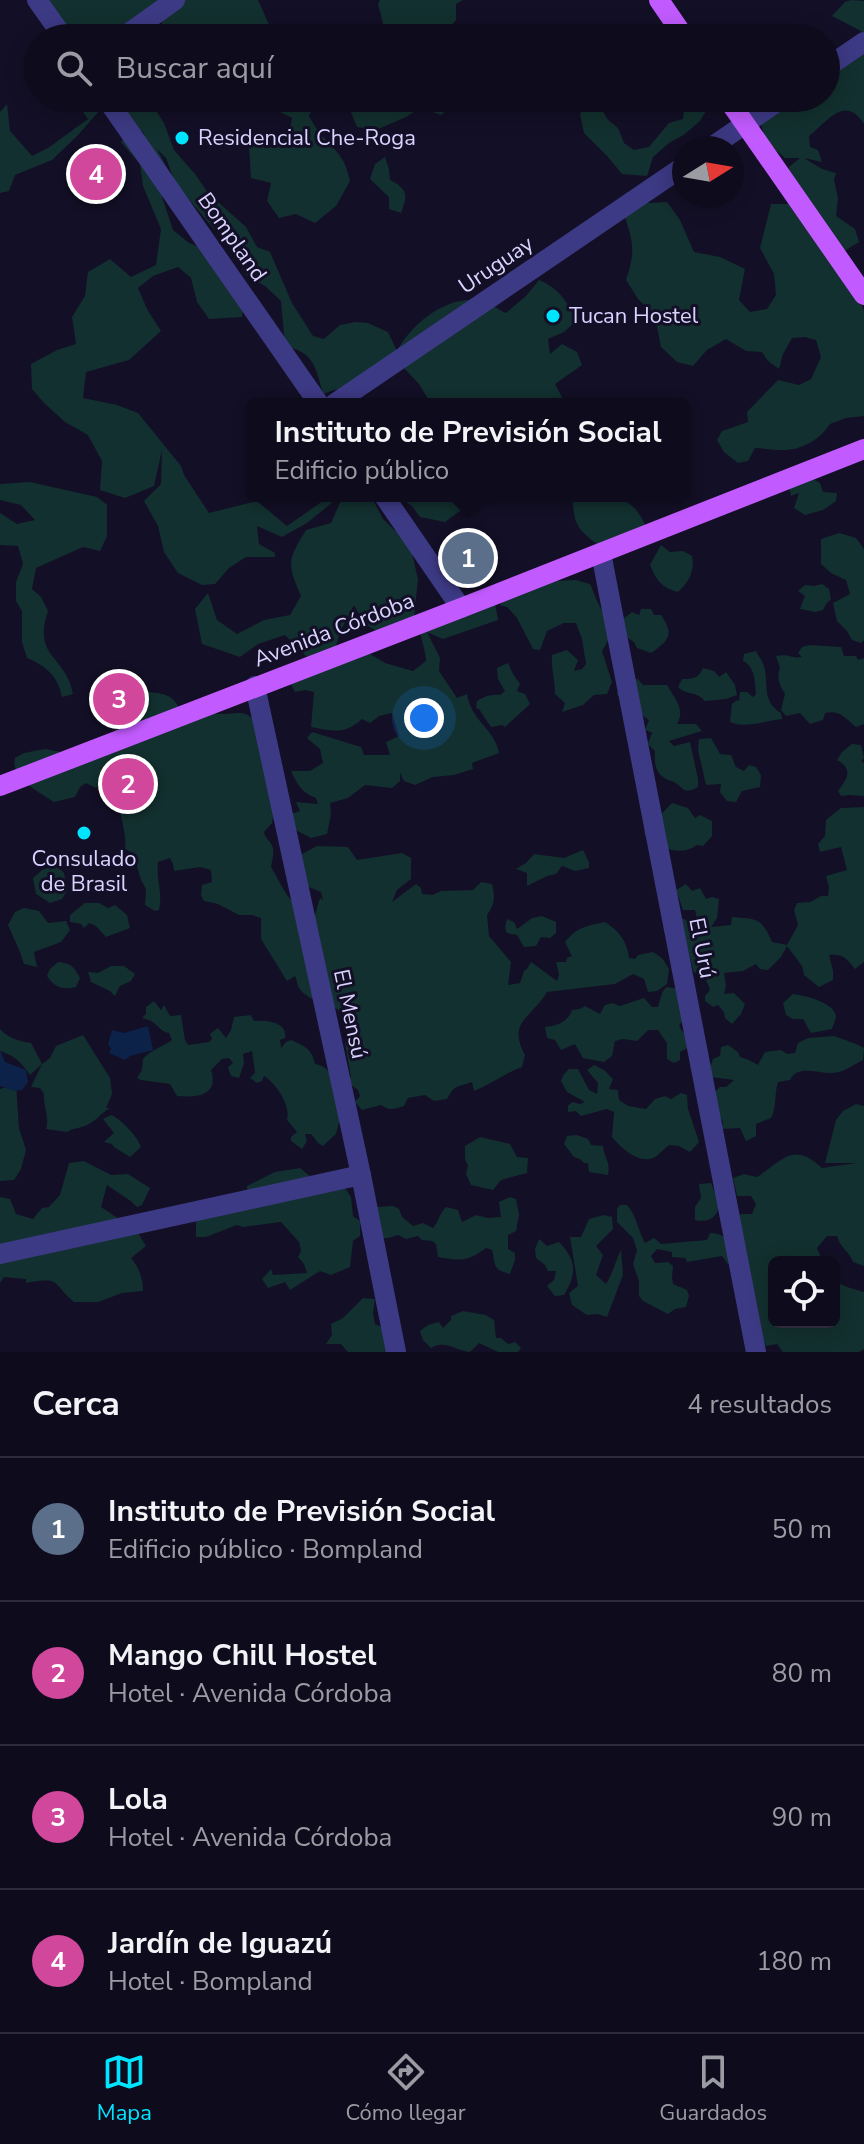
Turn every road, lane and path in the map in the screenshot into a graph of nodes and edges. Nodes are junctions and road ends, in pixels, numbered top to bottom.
1 (37, 0) edge
2 (175, 0) edge
3 (659, 0) edge
4 (54, 24) edge
5 (142, 24) edge
6 (675, 24) edge
7 (864, 42) edge
8 (840, 58) edge
9 (116, 112) edge
10 (737, 112) edge
11 (763, 112) edge
12 (745, 124) junction
13 (728, 136) edge
14 (672, 174) edge
15 (864, 295) edge
16 (315, 398) edge
17 (343, 398) edge
18 (864, 449) edge
19 (388, 502) edge
20 (601, 553) junction
21 (461, 608) junction
22 (255, 686) junction
23 (0, 786) edge
24 (361, 1175) junction
25 (0, 1254) edge
26 (396, 1352) edge
27 (756, 1352) edge

1 - 4 street
2 - 5 street
3 - 6 main road
7 - 8 street
9 - 16 street, Bompland
10 - 12 main road
11 - 12 street
12 - 13 street
12 - 15 main road
14 - 17 street, Uruguay
18 - 20 main road, Avenida Córdoba
19 - 21 street
20 - 21 main road, Avenida Córdoba
20 - 27 street, El Urú
21 - 22 main road, Avenida Córdoba
22 - 23 main road, Avenida Córdoba
22 - 24 street, El Mensú
24 - 25 street
24 - 26 street, El Mensú

